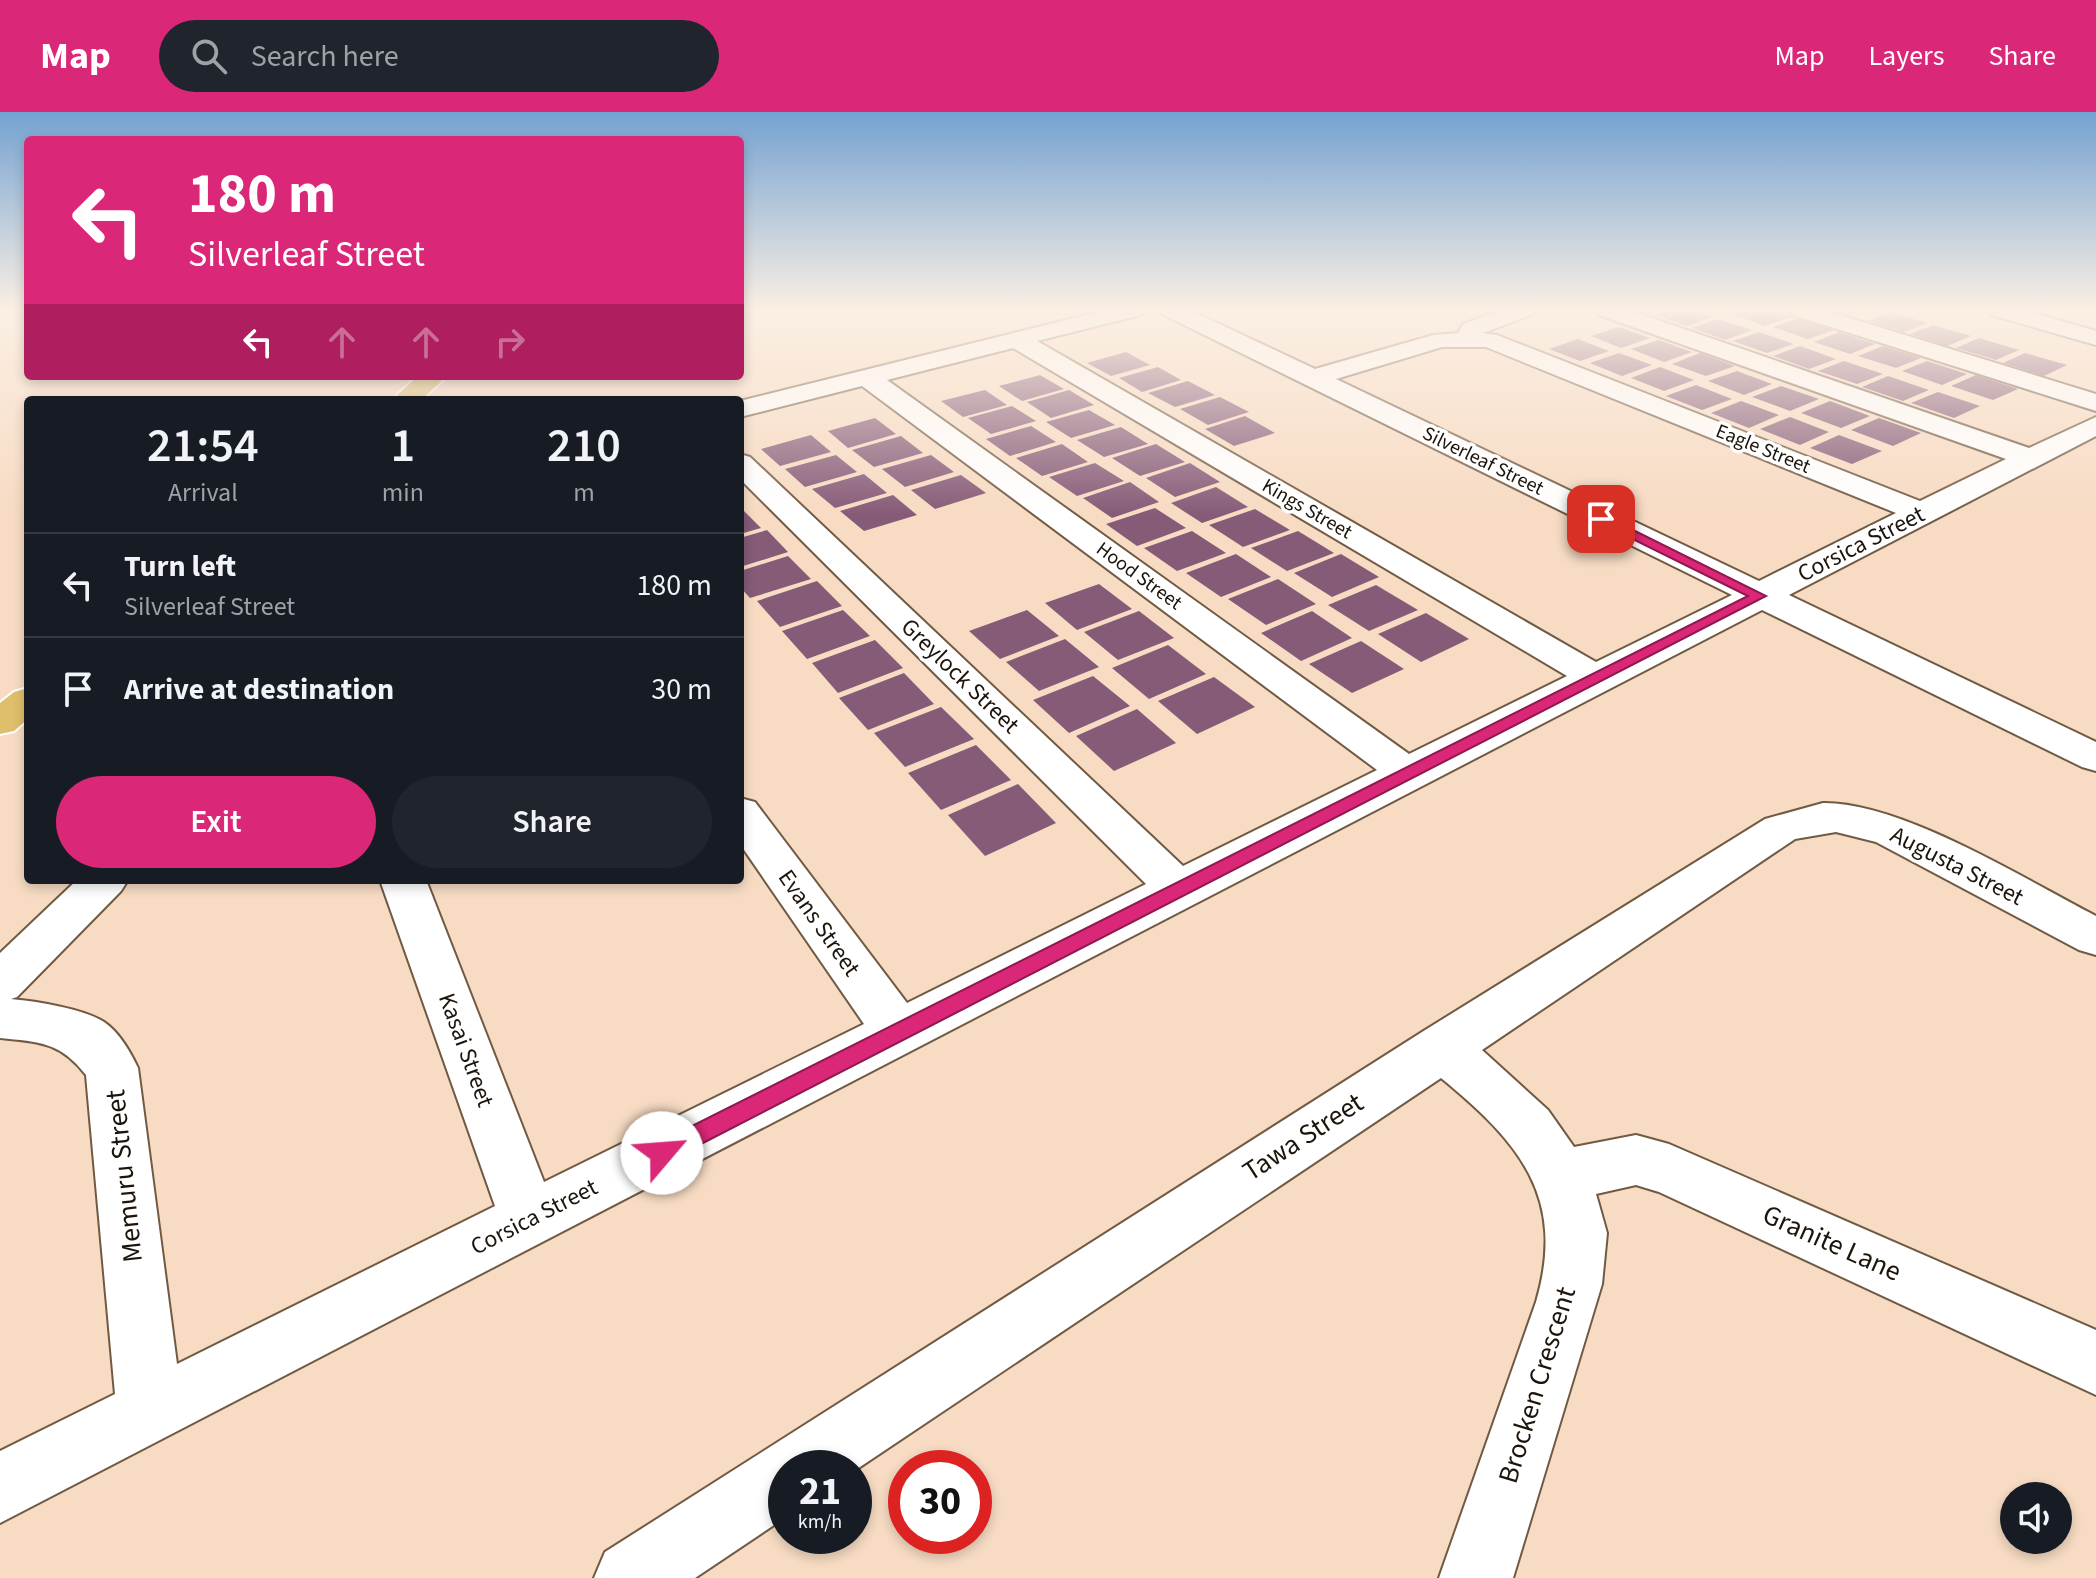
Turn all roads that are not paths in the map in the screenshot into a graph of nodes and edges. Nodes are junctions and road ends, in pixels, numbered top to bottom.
1 (866, 378) edge
2 (868, 378) edge
3 (1083, 378) edge
4 (1313, 378) edge
5 (1586, 378) edge
6 (1803, 378) edge
7 (2018, 378) edge
8 (429, 380) edge
9 (410, 396) edge
10 (2096, 403) edge
11 (744, 408) edge
12 (2096, 425) edge
13 (2031, 458) junction
14 (744, 467) edge
15 (1922, 513) junction
16 (1759, 596) junction
17 (1597, 678) junction
18 (24, 703) edge
19 (0, 722) edge
20 (2096, 758) edge
21 (1409, 774) junction
22 (1813, 816) joint
23 (744, 818) edge
24 (101, 884) edge
25 (404, 884) edge
26 (1180, 890) junction
27 (2096, 937) edge
28 (0, 983) edge
29 (0, 1018) edge
30 (901, 1031) junction
31 (1440, 1047) junction
32 (1560, 1176) junction
33 (529, 1220) junction
34 (2096, 1363) edge
35 (150, 1412) junction
36 (825, 1450) edge
37 (0, 1488) edge
38 (768, 1488) edge
39 (631, 1578) edge
40 (1476, 1578) edge

1 - 11 street
2 - 21 street, Hood Street
3 - 17 street, Kings Street
4 - 16 street, Silverleaf Street
5 - 15 street, Eagle Street
6 - 13 street
7 - 10 street
8 - 9 main road
12 - 13 street, Corsica Street
13 - 15 street, Corsica Street
14 - 26 street, Greylock Street
15 - 16 street, Corsica Street
16 - 17 street, Corsica Street
16 - 20 street, Silverleaf Street
17 - 21 street, Corsica Street
18 - 19 main road
21 - 26 street, Corsica Street
22 - 27 street, Augusta Street
22 - 31 street, Tawa Street
23 - 30 street, Evans Street
24 - 28 street
25 - 33 street, Kasai Street
26 - 30 street, Corsica Street
29 - 35 street, Memuru Street
30 - 33 street, Corsica Street
31 - 32 street, Brocken Crescent
31 - 36 street, Tawa Street
32 - 34 street, Granite Lane
32 - 40 street, Brocken Crescent
33 - 35 street, Corsica Street
35 - 37 street, Corsica Street
38 - 39 street

